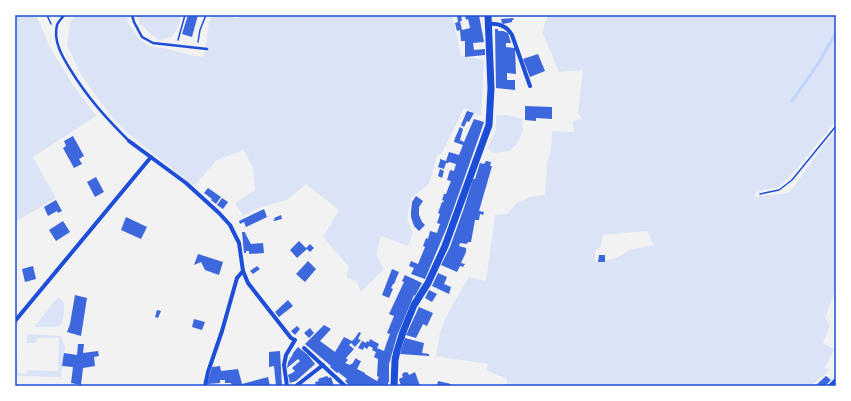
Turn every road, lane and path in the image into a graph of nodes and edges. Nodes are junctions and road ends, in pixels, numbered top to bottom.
1 (64, 15) edge
2 (132, 15) edge
3 (185, 15) edge
4 (206, 15) edge
5 (488, 15) edge
6 (488, 24) junction
7 (177, 46) junction
8 (198, 48) junction
9 (207, 49) dead end
10 (530, 86) dead end
11 (836, 126) edge
12 (129, 141) joint
13 (151, 157) junction
14 (760, 194) dead end
15 (243, 271) junction
16 (15, 321) edge
17 (304, 348) dead end
18 (323, 365) junction
19 (836, 380) edge
20 (205, 386) edge
21 (287, 386) edge
22 (296, 386) edge
23 (345, 386) edge
24 (394, 386) edge
25 (830, 386) edge

1 - 12 lane
2 - 7 lane
3 - 7 path
4 - 8 path
5 - 6 main road
6 - 10 street
6 - 24 main road
7 - 8 lane
8 - 9 lane
11 - 14 path
12 - 13 street
13 - 15 street
13 - 16 street
15 - 20 street
15 - 21 street
17 - 18 street
18 - 22 street
18 - 23 street
19 - 25 street

